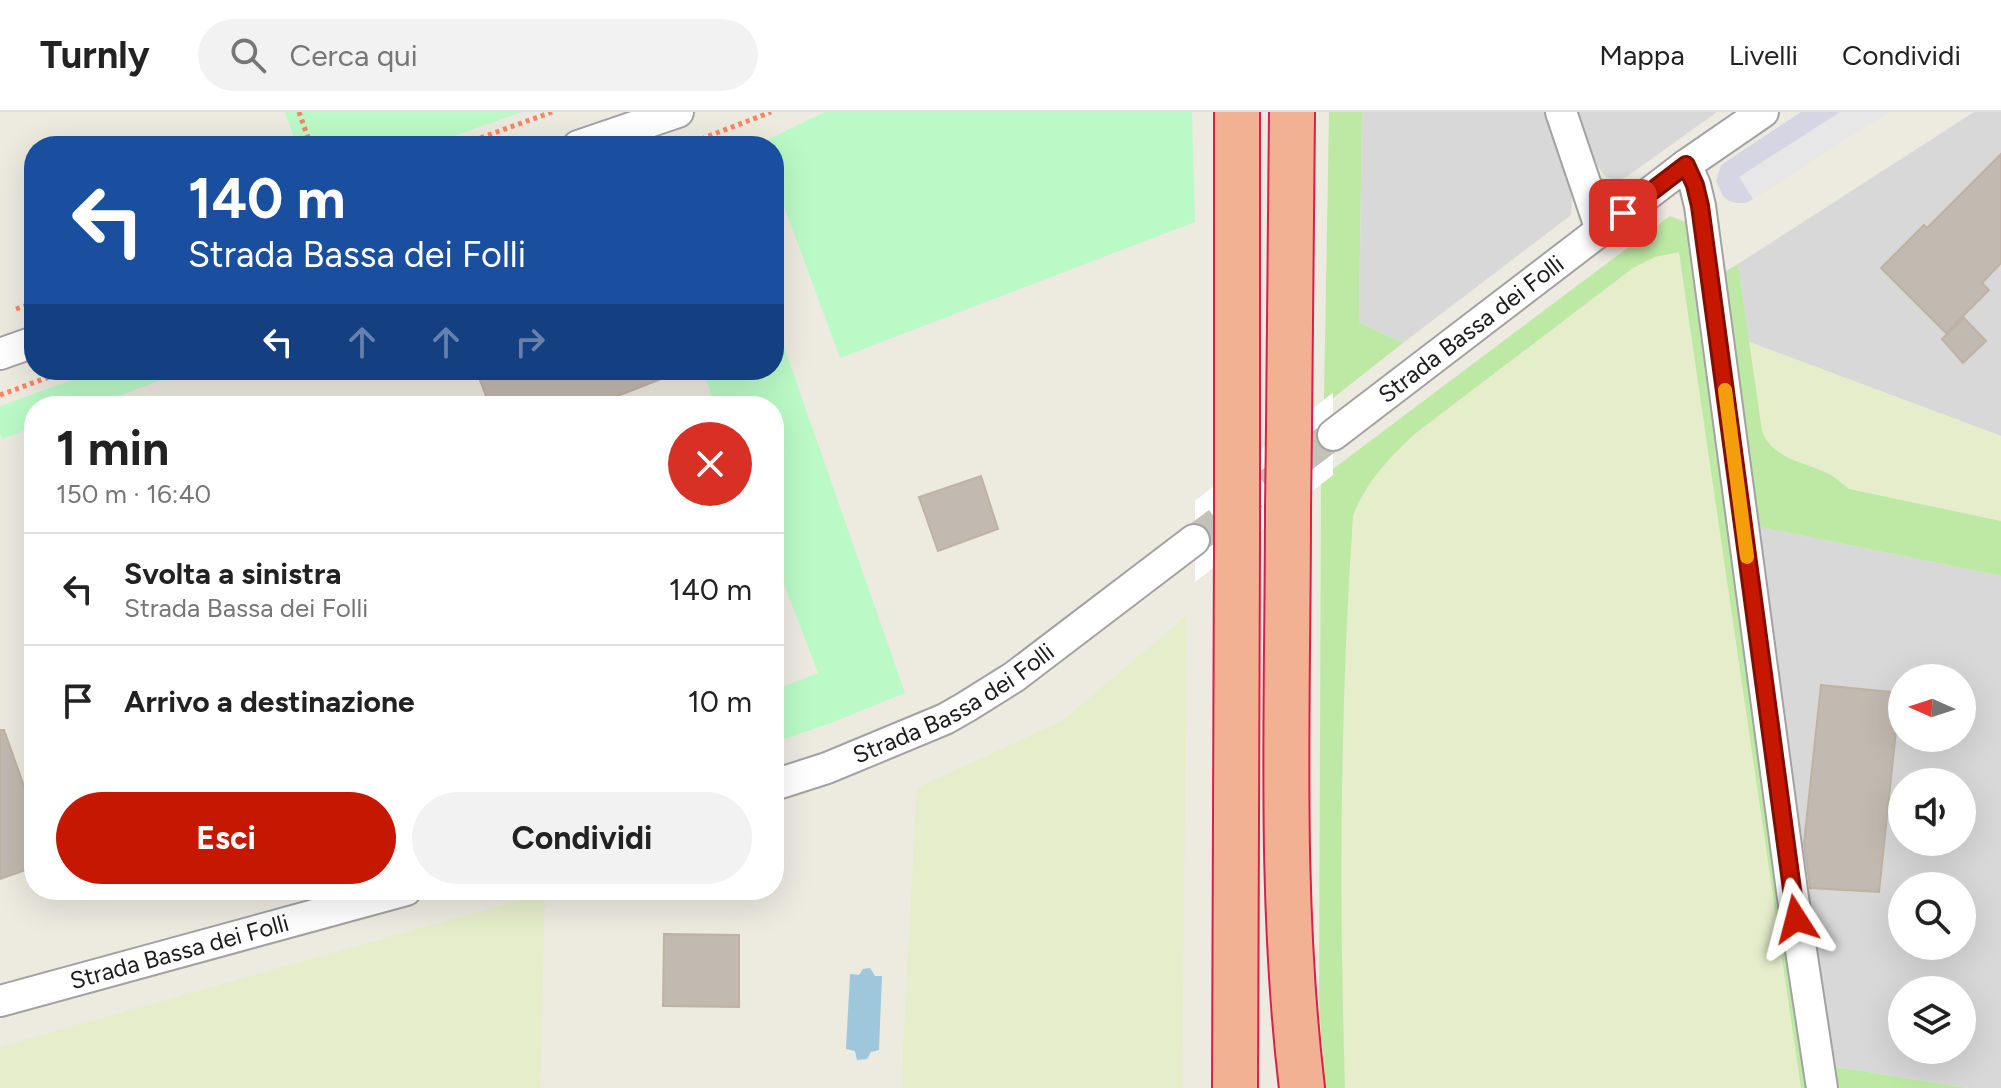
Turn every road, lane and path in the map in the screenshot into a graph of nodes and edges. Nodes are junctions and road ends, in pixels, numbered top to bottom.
1 (299, 112) edge
2 (552, 112) edge
3 (678, 112) edge
4 (771, 112) edge
5 (1237, 112) edge
6 (1292, 112) edge
7 (1561, 112) edge
8 (1763, 112) edge
9 (307, 136) edge
10 (486, 136) edge
11 (607, 136) edge
12 (708, 136) edge
13 (1686, 165) junction
14 (1601, 230) junction
15 (24, 346) edge
16 (0, 354) edge
17 (41, 380) edge
18 (0, 395) edge
19 (1333, 435) tunnel mouth
20 (1194, 540) tunnel mouth
21 (784, 782) edge
22 (1287, 878) junction
23 (369, 900) edge
24 (1235, 978) junction
25 (0, 1001) edge
26 (1228, 1088) edge
27 (1235, 1088) edge
28 (1287, 1088) edge
29 (1302, 1088) edge
30 (1822, 1088) edge

1 - 9 path
2 - 10 path
3 - 11 street
4 - 12 path
5 - 24 highway, bridge
6 - 22 highway, bridge
7 - 14 street
8 - 13 street, Strada Bassa dei Folli
13 - 14 street, Strada Bassa dei Folli
13 - 30 street
14 - 19 street, Strada Bassa dei Folli
15 - 16 street
17 - 18 path
20 - 21 street, Strada Bassa dei Folli
22 - 28 highway
22 - 29 highway
23 - 25 street, Strada Bassa dei Folli
24 - 26 highway
24 - 27 highway

